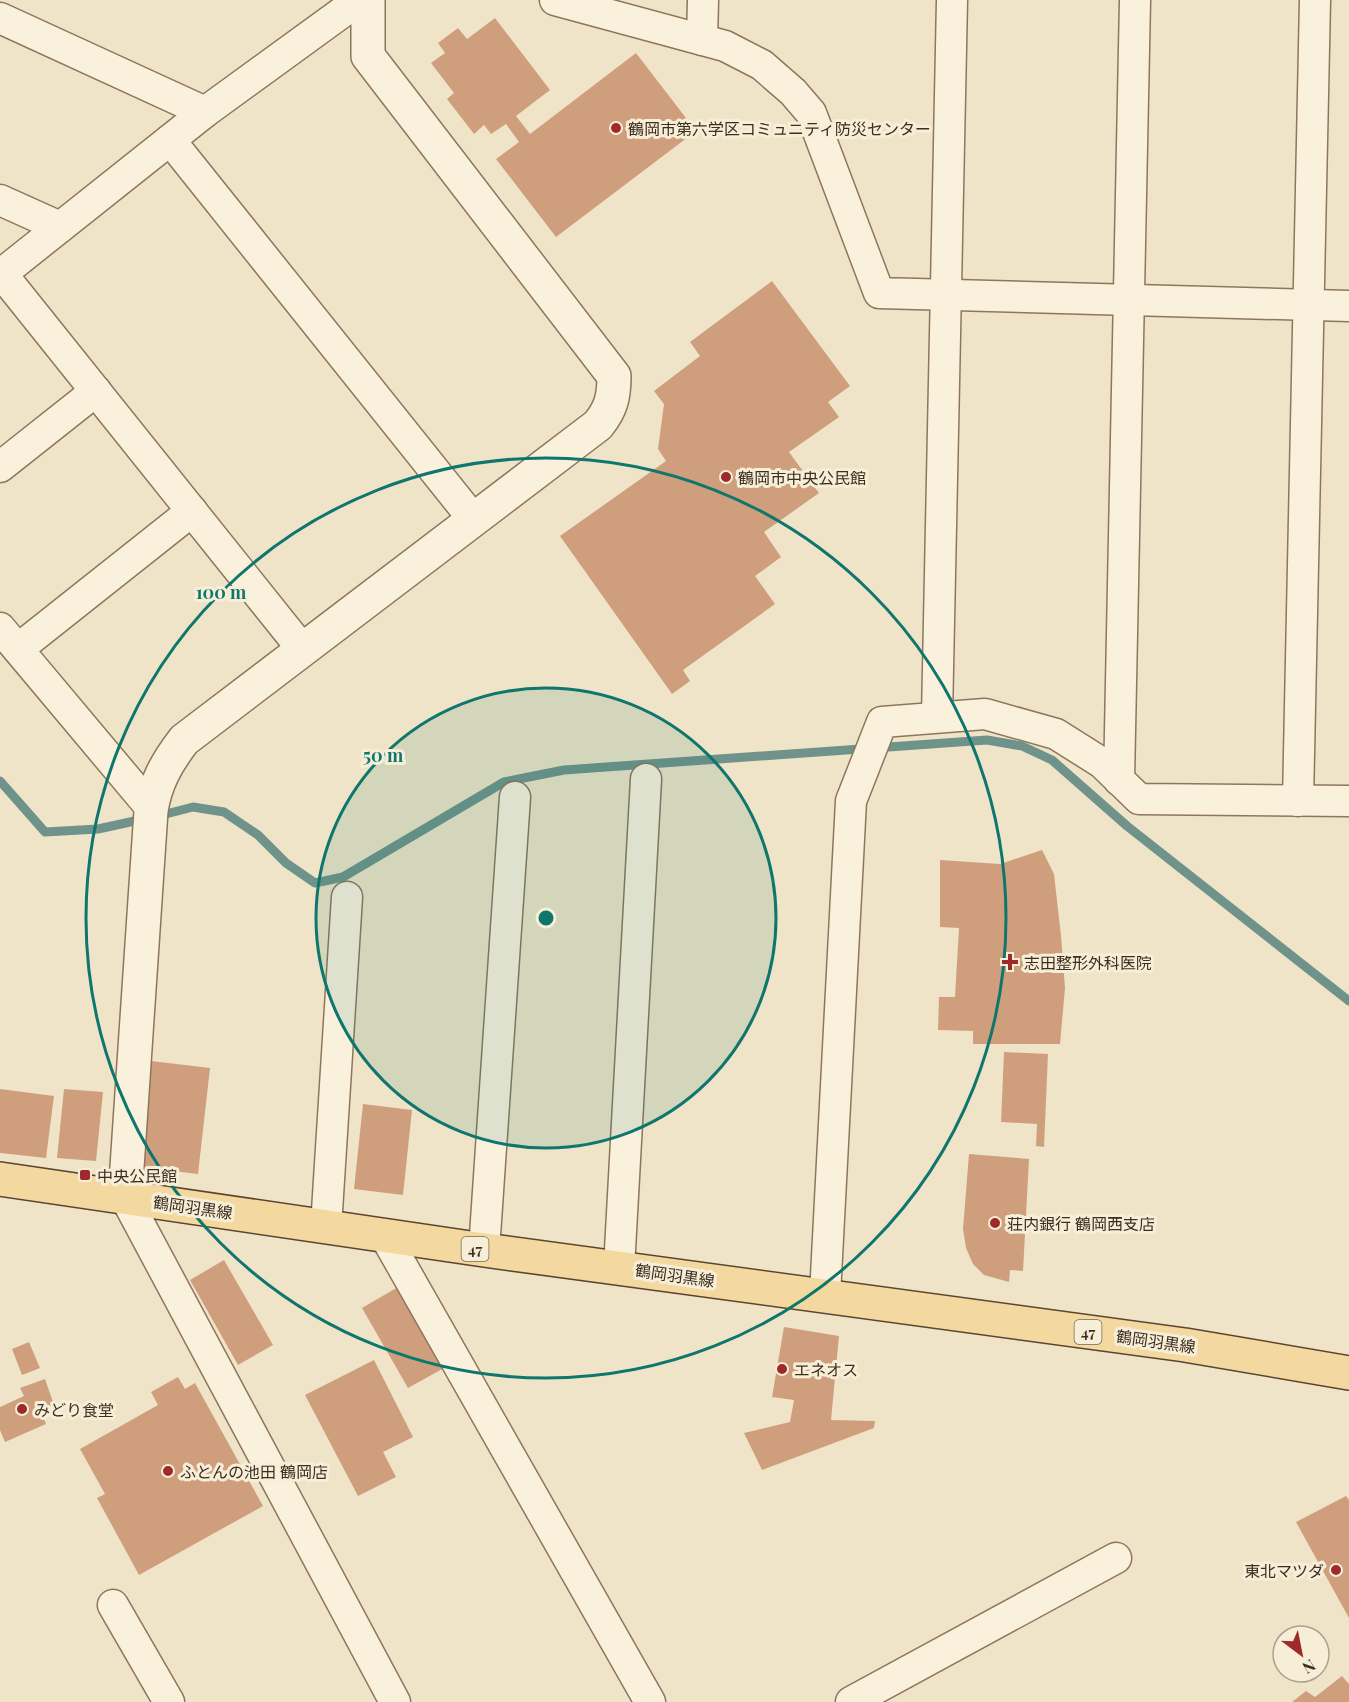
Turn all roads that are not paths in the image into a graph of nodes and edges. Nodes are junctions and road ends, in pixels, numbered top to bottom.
1 (359, 0) edge
2 (368, 0) edge
3 (555, 0) edge
4 (703, 0) edge
5 (952, 0) edge
6 (1135, 0) edge
7 (1315, 0) edge
8 (0, 18) edge
9 (702, 40) junction
10 (205, 112) junction
11 (170, 140) junction
12 (0, 200) edge
13 (60, 227) junction
14 (1, 275) edge
15 (946, 295) junction
16 (1129, 299) junction
17 (1309, 306) junction
18 (1349, 306) edge
19 (96, 391) junction
20 (0, 467) edge
21 (192, 511) junction
22 (474, 520) junction
23 (9, 638) edge
24 (303, 650) junction
25 (937, 717) junction
26 (646, 779) dead end
27 (1119, 780) junction
28 (515, 797) dead end
29 (1298, 801) junction
30 (1349, 801) edge
31 (150, 820) junction
32 (347, 897) dead end
33 (0, 1179) edge
34 (125, 1197) junction
35 (326, 1227) junction
36 (385, 1236) junction
37 (484, 1250) junction
38 (619, 1268) junction
39 (825, 1295) junction
40 (1349, 1373) edge
41 (1116, 1558) dead end
42 (113, 1605) dead end
43 (386, 1699) edge
44 (169, 1702) edge
45 (650, 1702) edge
46 (853, 1702) edge

1 - 10 street
2 - 22 street
3 - 9 street
4 - 9 street
5 - 15 street
6 - 16 street
7 - 17 street
8 - 10 street
9 - 15 street
10 - 11 street
11 - 13 street
11 - 22 street
12 - 13 street
13 - 14 street
14 - 19 street
15 - 16 street
15 - 25 street
16 - 17 street
16 - 27 street
17 - 18 street
17 - 29 street
19 - 20 street
19 - 21 street
21 - 23 street
21 - 24 street
22 - 24 street
23 - 31 street
24 - 31 street
25 - 27 street
25 - 39 street
26 - 38 street
27 - 29 street
28 - 37 street
29 - 30 street
31 - 34 street
32 - 35 street
33 - 34 main road, 鶴岡羽黒線 / 47
34 - 35 main road, 鶴岡羽黒線 / 47
34 - 43 street
35 - 36 main road, 鶴岡羽黒線 / 47
36 - 37 main road, 鶴岡羽黒線 / 47
36 - 45 street
37 - 38 main road, 鶴岡羽黒線 / 47
38 - 39 main road, 鶴岡羽黒線 / 47
39 - 40 main road, 鶴岡羽黒線 / 47
41 - 46 street
42 - 44 street

